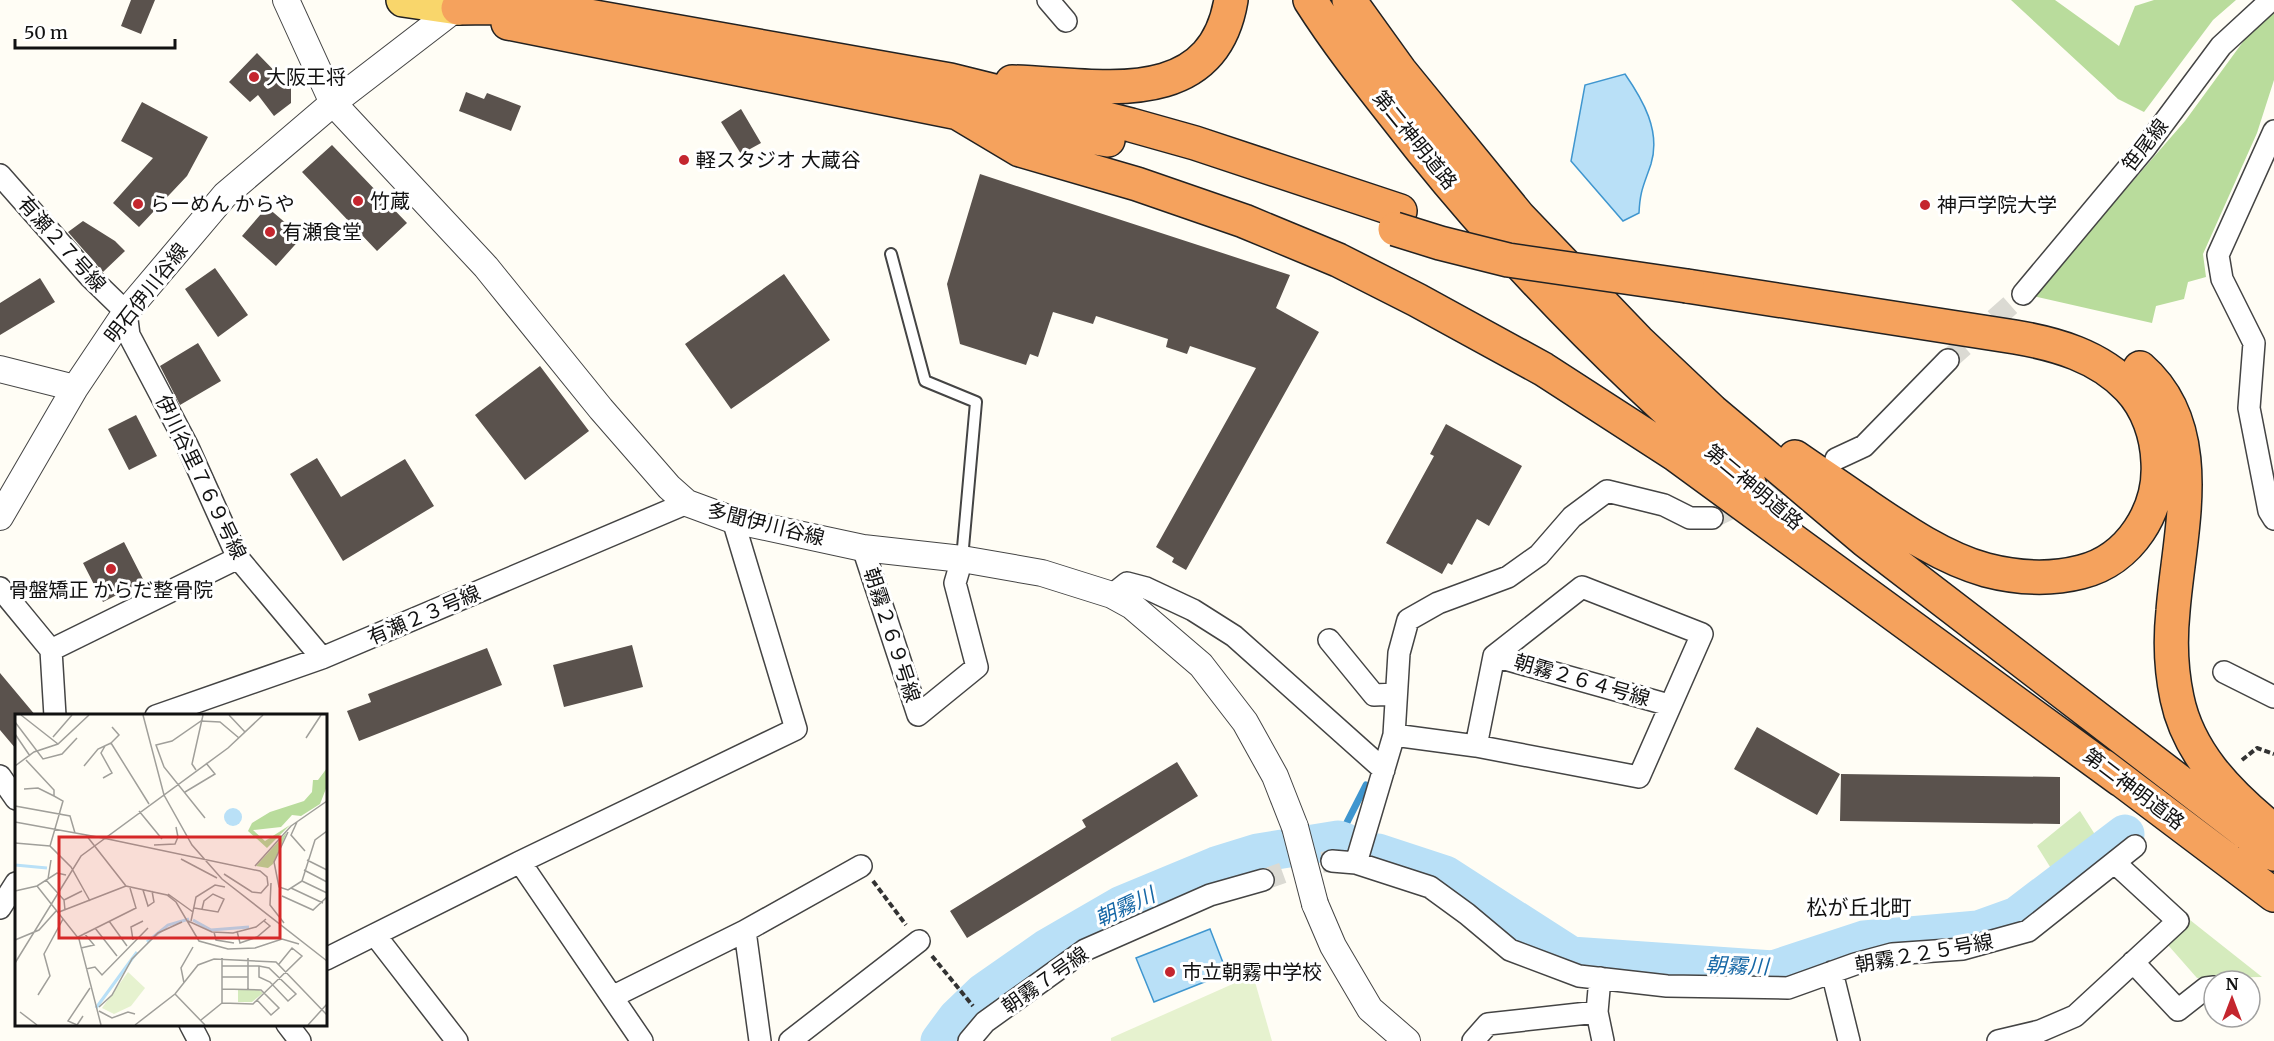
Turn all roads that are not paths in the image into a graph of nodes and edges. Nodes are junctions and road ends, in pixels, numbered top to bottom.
1 (286, 0) edge
2 (403, 0) edge
3 (1048, 0) edge
4 (1231, 0) edge
5 (1310, 0) edge
6 (1349, 0) edge
7 (2271, 0) edge
8 (462, 4) edge
9 (1066, 21) dead end
10 (952, 95) junction
11 (333, 103) junction
12 (2274, 131) edge
13 (0, 175) edge
14 (891, 254) dead end
15 (1688, 276) junction
16 (1593, 294) junction
17 (2023, 294) tunnel mouth
18 (126, 312) junction
19 (1948, 360) tunnel mouth
20 (0, 369) edge
21 (75, 388) junction
22 (1836, 459) dead end
23 (687, 503) junction
24 (0, 517) edge
25 (1712, 518) tunnel mouth
26 (2274, 519) edge
27 (733, 520) junction
28 (863, 548) junction
29 (238, 558) junction
30 (962, 559) junction
31 (0, 588) edge
32 (1112, 595) junction
33 (1329, 640) dead end
34 (51, 650) junction
35 (1494, 656) junction
36 (322, 658) junction
37 (2224, 672) dead end
38 (1396, 694) junction
39 (2274, 696) edge
40 (1669, 705) junction
41 (55, 714) edge
42 (162, 714) edge
43 (1394, 735) junction
44 (1476, 746) junction
45 (15, 765) edge
46 (1384, 770) junction
47 (0, 771) edge
48 (0, 776) edge
49 (2121, 780) junction
50 (15, 798) edge
51 (2274, 831) edge
52 (2135, 846) dead end
53 (2274, 854) edge
54 (1332, 861) tunnel mouth
55 (520, 862) junction
56 (2115, 862) junction
57 (1356, 863) junction
58 (861, 866) road end
59 (1263, 880) tunnel mouth
60 (15, 885) edge
61 (2274, 895) edge
62 (0, 908) edge
63 (745, 931) junction
64 (375, 935) junction
65 (918, 941) road end
66 (327, 959) edge
67 (2133, 962) junction
68 (1832, 972) junction
69 (1600, 978) junction
70 (2202, 991) edge
71 (612, 997) junction
72 (1598, 1012) junction
73 (289, 1026) edge
74 (300, 1041) edge
75 (458, 1041) edge
76 (642, 1041) edge
77 (760, 1041) edge
78 (790, 1041) edge
79 (969, 1041) edge
80 (1407, 1041) edge
81 (1473, 1041) edge
82 (1603, 1041) edge
83 (1849, 1041) edge
84 (1998, 1041) edge

1 - 11 street, 多聞伊川谷線
2 - 8 main road
3 - 9 street
4 - 10 highway
5 - 49 highway, 第二神明道路
6 - 16 highway, 第二神明道路
7 - 17 street, 笹尾線
8 - 10 highway
8 - 11 street, 明石伊川谷線
10 - 15 highway
10 - 49 highway
11 - 18 street, 明石伊川谷線
11 - 23 street, 多聞伊川谷線
12 - 26 street
13 - 18 street, 有瀬２７号線
14 - 30 lane
15 - 16 highway
15 - 51 highway
16 - 53 highway, 第二神明道路
18 - 21 street, 明石伊川谷線
18 - 29 street, 伊川谷里７６９号線
19 - 22 street
20 - 21 street
21 - 24 street, 明石伊川谷線
23 - 27 street, 多聞伊川谷線
23 - 36 street, 有瀬２３号線
25 - 38 street
27 - 28 street, 多聞伊川谷線
27 - 55 street
28 - 30 street, 多聞伊川谷線
28 - 30 street, 朝霧２６９号線
29 - 34 street
29 - 36 street, 伊川谷里７６９号線
30 - 32 street, 多聞伊川谷線
31 - 34 street
32 - 46 street
32 - 80 street, 多聞伊川谷線, bridge
33 - 38 street
34 - 41 street
35 - 40 street, 朝霧２６４号線
35 - 40 street
35 - 44 street
36 - 42 street, 有瀬２３号線
37 - 39 street
38 - 43 street
40 - 44 street
43 - 44 street
43 - 46 street
45 - 47 street
46 - 57 street
48 - 50 street
49 - 61 highway, 第二神明道路
52 - 56 street, 朝霧２２５号線
54 - 57 street
55 - 64 street
55 - 71 street
56 - 67 street
56 - 68 street, 朝霧２２５号線
57 - 69 street, 朝霧２２５号線
58 - 63 street
59 - 79 street, 朝霧７号線
60 - 62 street
63 - 71 street
63 - 77 street
64 - 66 street
64 - 75 street
65 - 78 street
67 - 70 street
67 - 84 street
68 - 69 street, 朝霧２２５号線
68 - 83 street
69 - 72 street
71 - 76 street
72 - 81 street
72 - 82 street
73 - 74 street

